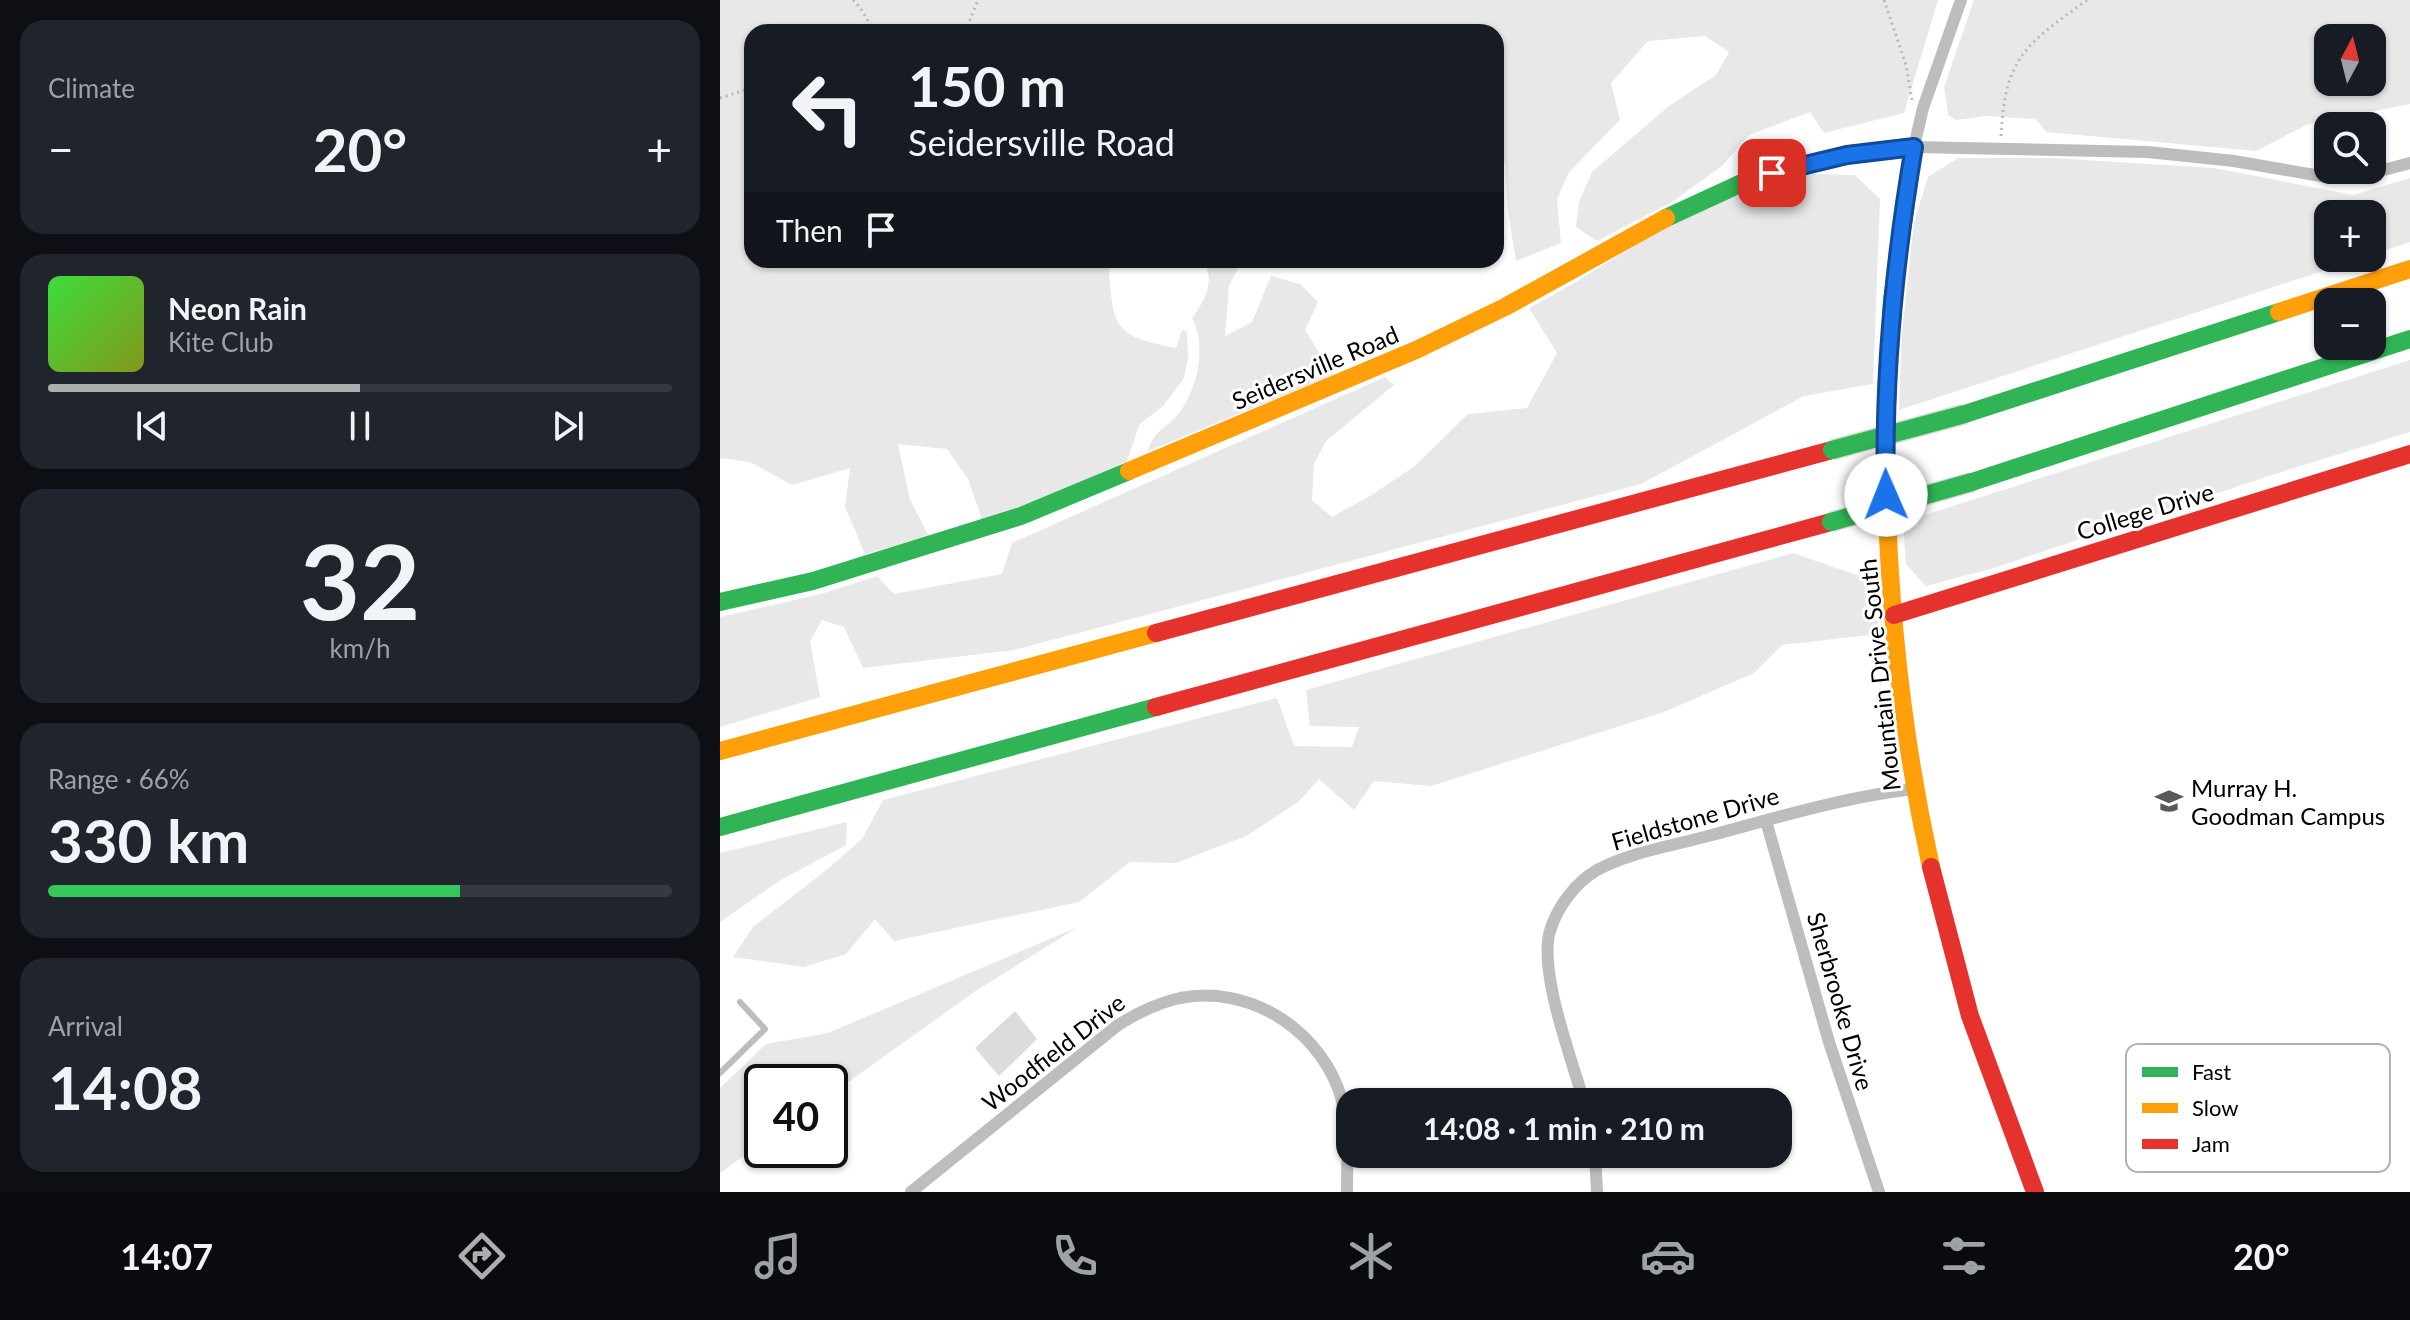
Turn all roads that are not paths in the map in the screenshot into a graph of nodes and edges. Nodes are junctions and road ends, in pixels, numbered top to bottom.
1 (1961, 0) edge
2 (1914, 147) junction
3 (2410, 163) edge
4 (2410, 269) edge
5 (2410, 339) edge
6 (2410, 454) edge
7 (720, 602) edge
8 (1894, 615) junction
9 (720, 751) edge
10 (1914, 789) junction
11 (1766, 821) junction
12 (720, 827) edge
13 (740, 1002) dead end
14 (720, 1073) edge
15 (1580, 1088) edge
16 (1596, 1168) edge
17 (911, 1192) edge
18 (1347, 1192) edge
19 (1597, 1192) edge
20 (1879, 1192) edge
21 (2035, 1192) edge

1 - 2 street, Mountain Drive South
2 - 3 street
2 - 7 main road, Seidersville Road
2 - 8 main road, Mountain Drive South
4 - 9 main road, bridge
5 - 12 main road, bridge
6 - 8 main road, College Drive
8 - 10 main road, Mountain Drive South
10 - 11 street, Fieldstone Drive
10 - 21 main road, Mountain Drive South
11 - 15 street, Fieldstone Drive
11 - 20 street, Sherbrooke Drive
13 - 14 lane
16 - 19 street
17 - 18 street, Woodfield Drive

